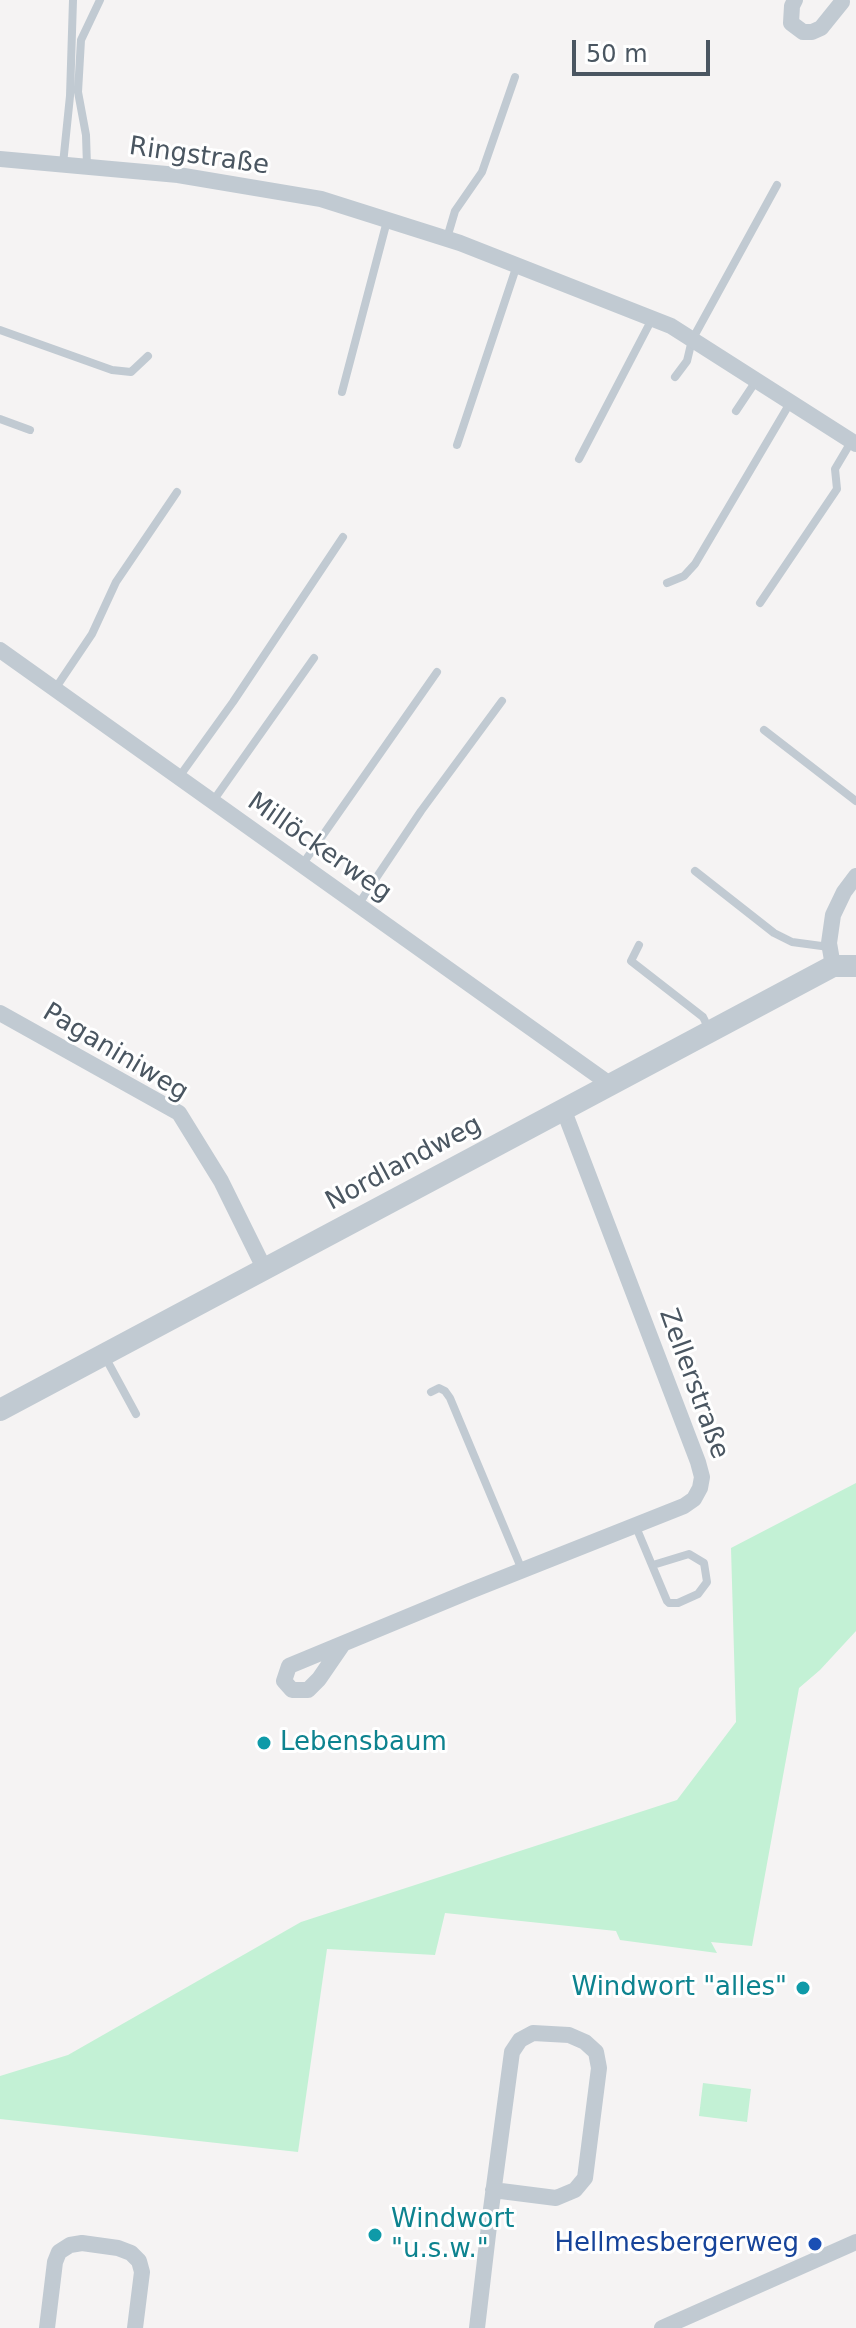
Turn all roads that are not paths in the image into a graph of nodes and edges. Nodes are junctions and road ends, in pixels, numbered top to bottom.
1 (73, 0) edge
2 (100, 0) edge
3 (795, 0) edge
4 (844, 1) edge
5 (515, 77) dead end
6 (1, 164) edge
7 (63, 164) junction
8 (87, 166) junction
9 (777, 185) dead end
10 (387, 220) junction
11 (447, 238) junction
12 (517, 264) junction
13 (652, 319) junction
14 (0, 330) edge
15 (692, 340) junction
16 (148, 356) dead end
17 (675, 377) dead end
18 (756, 380) junction
19 (342, 392) dead end
20 (790, 402) junction
21 (736, 411) dead end
22 (0, 419) edge
23 (30, 430) dead end
24 (854, 442) edge
25 (457, 445) dead end
26 (579, 459) dead end
27 (177, 492) dead end
28 (343, 537) dead end
29 (667, 583) dead end
30 (760, 603) dead end
31 (0, 650) edge
32 (314, 658) dead end
33 (437, 672) dead end
34 (55, 689) junction
35 (502, 701) dead end
36 (764, 730) dead end
37 (179, 777) junction
38 (213, 801) junction
39 (856, 801) edge
40 (302, 865) junction
41 (695, 871) dead end
42 (856, 876) edge
43 (358, 905) junction
44 (639, 945) dead end
45 (831, 957) junction
46 (856, 966) edge
47 (0, 1013) edge
48 (710, 1032) junction
49 (611, 1085) junction
50 (564, 1111) junction
51 (265, 1270) junction
52 (104, 1355) junction
53 (431, 1392) dead end
54 (0, 1410) edge
55 (136, 1414) dead end
56 (636, 1527) junction
57 (653, 1565) junction
58 (523, 1571) junction
59 (343, 1644) dead end
60 (493, 2190) junction
61 (856, 2242) edge
62 (47, 2328) edge
63 (135, 2328) edge
64 (477, 2328) edge
65 (662, 2328) edge

1 - 7 lane
2 - 8 lane
3 - 4 street
5 - 11 lane
6 - 7 street, Ringstraße
7 - 8 street, Ringstraße
8 - 10 street, Ringstraße
9 - 15 lane
10 - 11 street, Ringstraße
10 - 19 lane
11 - 12 street, Ringstraße
12 - 13 street, Ringstraße
12 - 25 lane
13 - 15 street, Ringstraße
13 - 26 lane
14 - 16 lane
15 - 17 lane
15 - 18 street, Ringstraße
18 - 20 street, Ringstraße
18 - 21 lane
20 - 24 street, Ringstraße
20 - 29 lane
22 - 23 lane
24 - 30 lane
27 - 34 lane
28 - 37 lane
31 - 34 street, Millöckerweg
32 - 38 lane
33 - 40 lane
34 - 37 street, Millöckerweg
35 - 43 lane
36 - 39 lane
37 - 38 street, Millöckerweg
38 - 40 street, Millöckerweg
40 - 43 street, Millöckerweg
41 - 45 lane
42 - 45 street
43 - 49 street, Millöckerweg
44 - 48 lane
45 - 46 street, Nordlandweg
45 - 48 street, Nordlandweg
47 - 51 street, Paganiniweg
48 - 49 street, Nordlandweg
49 - 50 street, Nordlandweg
50 - 51 street, Nordlandweg
50 - 56 street, Zellerstraße
51 - 52 street, Nordlandweg
52 - 54 street, Nordlandweg
52 - 55 lane
53 - 58 lane
56 - 57 lane
56 - 58 street, Zellerstraße
57 - 57 lane
58 - 59 street, Zellerstraße
60 - 60 street
60 - 64 street
61 - 65 street
62 - 63 street

